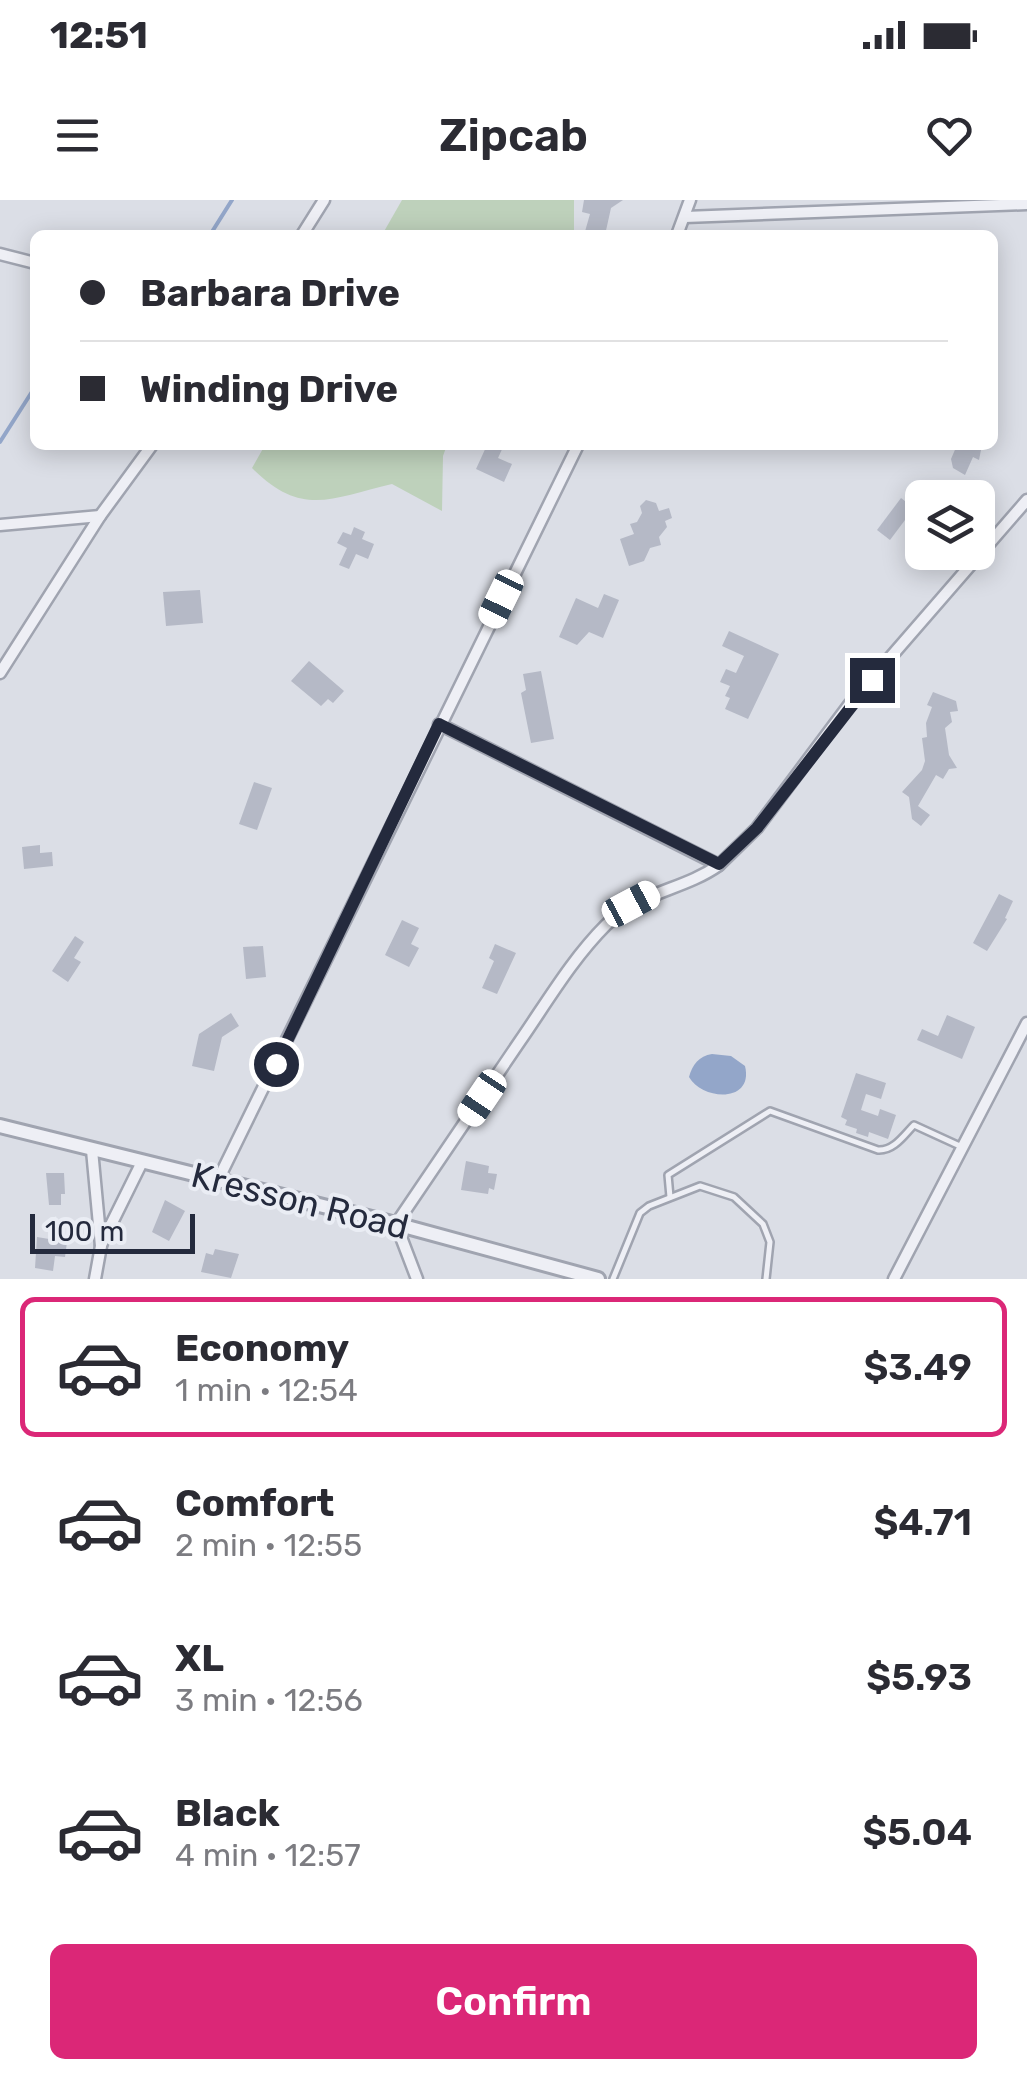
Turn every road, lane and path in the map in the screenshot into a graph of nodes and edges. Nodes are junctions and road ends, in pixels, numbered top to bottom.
1 (324, 200) edge
2 (690, 200) edge
3 (1027, 204) edge
4 (685, 217) junction
5 (305, 230) edge
6 (679, 230) edge
7 (0, 254) edge
8 (30, 262) edge
9 (148, 450) edge
10 (576, 450) edge
11 (1027, 500) edge
12 (100, 516) junction
13 (0, 525) edge
14 (0, 673) edge
15 (439, 724) junction
16 (719, 864) junction
17 (1027, 1023) edge
18 (0, 1126) edge
19 (962, 1148) junction
20 (92, 1150) junction
21 (142, 1162) junction
22 (218, 1180) junction
23 (670, 1197) junction
24 (396, 1224) junction
25 (101, 1246) junction
26 (95, 1279) edge
27 (416, 1279) edge
28 (598, 1279) edge
29 (613, 1279) edge
30 (766, 1279) edge
31 (894, 1279) edge

1 - 5 street
2 - 4 street
3 - 4 street
4 - 6 street
7 - 8 street
9 - 12 street
10 - 15 street
11 - 16 street
12 - 13 street
12 - 14 street
15 - 16 street
15 - 22 street
16 - 24 street
17 - 19 street
18 - 20 street, Kresson Road
19 - 23 lane
19 - 31 street
20 - 21 street, Kresson Road
20 - 25 street
21 - 22 street, Kresson Road
21 - 25 street
22 - 24 street, Kresson Road
23 - 29 lane
23 - 30 lane
24 - 27 street
24 - 28 street, Kresson Road
25 - 26 street

